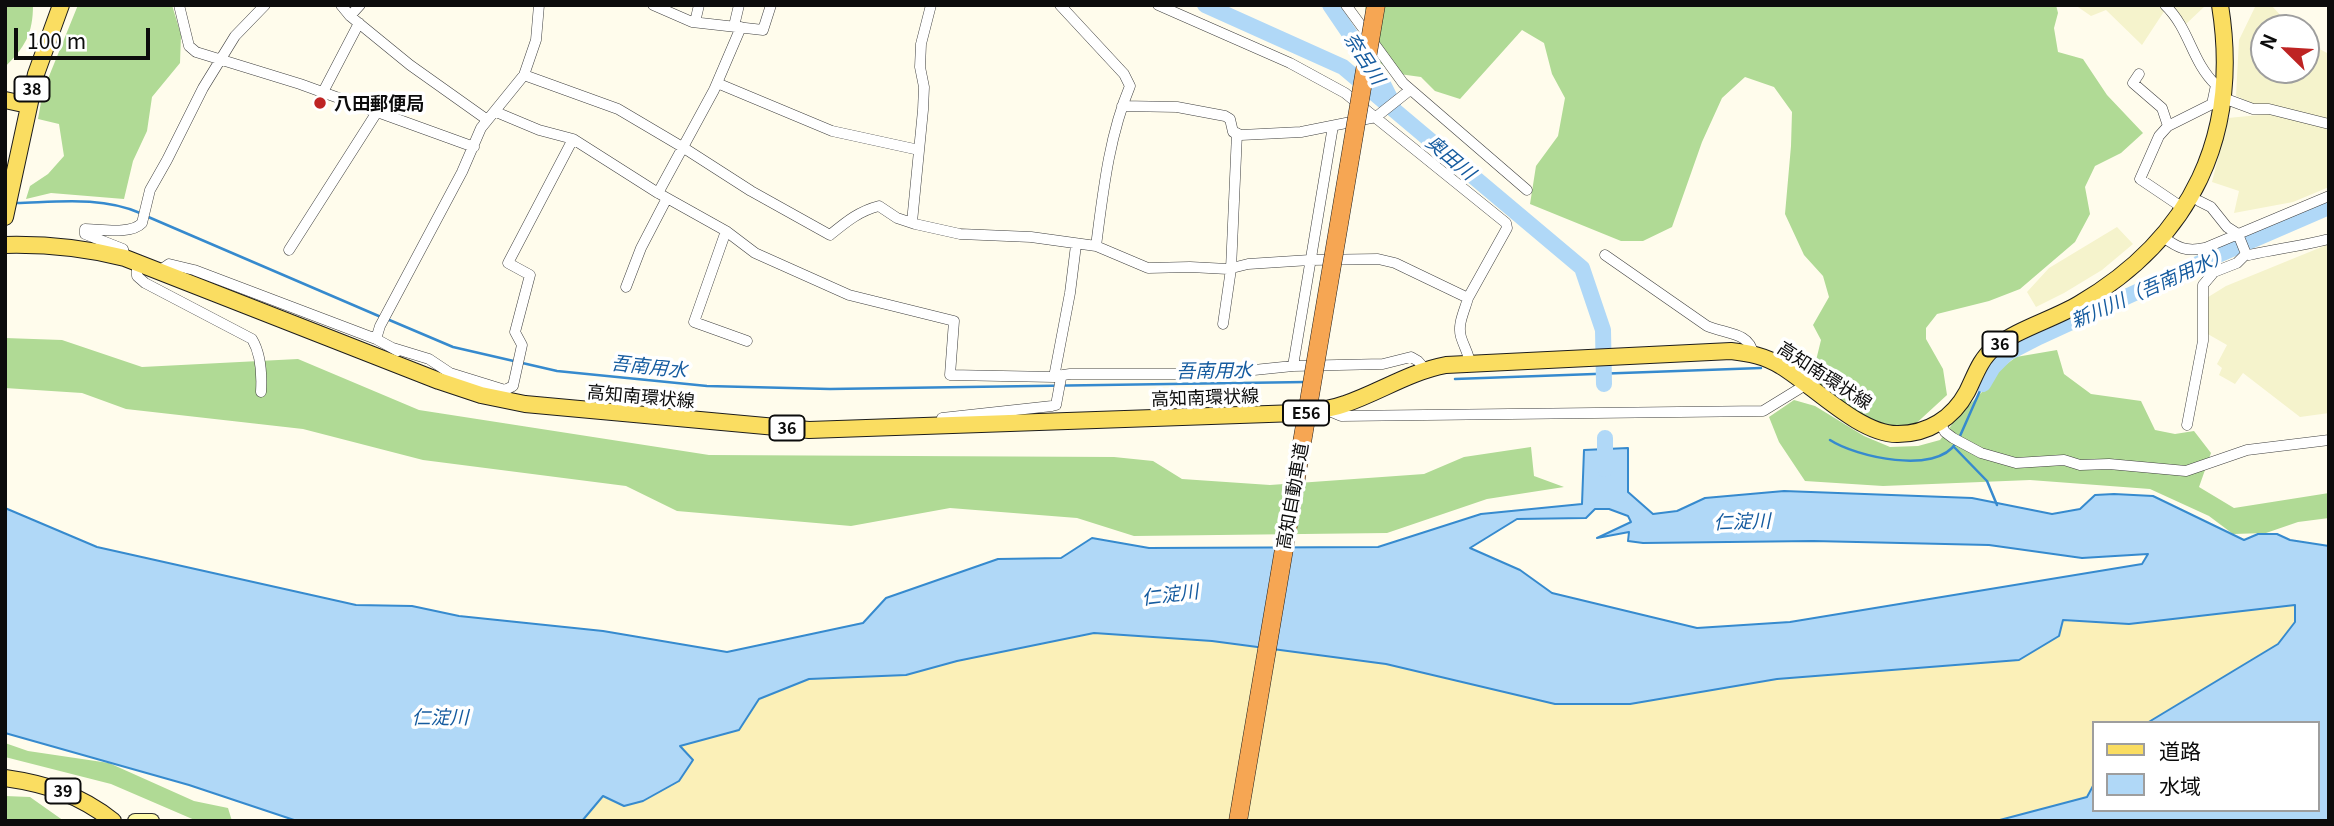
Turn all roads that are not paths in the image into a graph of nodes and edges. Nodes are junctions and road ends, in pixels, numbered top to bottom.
1 (61, 5) edge
2 (179, 5) edge
3 (265, 5) edge
4 (341, 5) edge
5 (360, 5) edge
6 (539, 5) edge
7 (653, 5) edge
8 (699, 5) edge
9 (739, 5) edge
10 (771, 5) edge
11 (932, 5) edge
12 (1060, 5) edge
13 (1158, 5) edge
14 (1346, 5) edge
15 (1376, 5) edge
16 (2165, 5) edge
17 (2220, 5) edge
18 (350, 16) junction
19 (695, 22) junction
20 (359, 23) junction
21 (737, 26) junction
22 (1364, 48) dead end
23 (1381, 52) junction
24 (223, 59) junction
25 (2139, 74) dead end
26 (524, 75) junction
27 (717, 83) junction
28 (1410, 90) junction
29 (323, 92) junction
30 (2219, 97) junction
31 (5, 100) edge
32 (28, 105) junction
33 (1122, 106) junction
34 (377, 111) junction
35 (496, 112) junction
36 (1376, 117) junction
37 (486, 119) junction
38 (2329, 124) edge
39 (1333, 127) junction
40 (2168, 127) junction
41 (1237, 133) junction
42 (573, 139) junction
43 (474, 147) junction
44 (684, 148) junction
45 (919, 150) junction
46 (1527, 190) dead end
47 (663, 196) junction
48 (2329, 196) edge
49 (2199, 201) dead end
50 (2183, 208) junction
51 (5, 217) edge
52 (912, 222) junction
53 (726, 230) junction
54 (2164, 237) junction
55 (2329, 239) edge
56 (2242, 244) junction
57 (5, 245) edge
58 (1076, 245) junction
59 (1096, 246) junction
60 (289, 250) dead end
61 (1605, 255) dead end
62 (131, 260) junction
63 (1310, 260) junction
64 (1231, 269) junction
65 (159, 271) junction
66 (626, 287) dead end
67 (1468, 298) junction
68 (1223, 324) dead end
69 (376, 339) junction
70 (747, 341) dead end
71 (393, 348) junction
72 (1753, 354) junction
73 (1470, 364) junction
74 (1293, 366) junction
75 (1425, 369) junction
76 (1059, 377) junction
77 (439, 381) junction
78 (1807, 384) junction
79 (261, 392) dead end
80 (1325, 410) junction
81 (1940, 423) junction
82 (2187, 425) dead end
83 (849, 429) junction
84 (2329, 440) edge
85 (5, 778) edge
86 (113, 821) edge
87 (135, 821) edge
88 (152, 821) edge
89 (1238, 821) edge

1 - 32 main road, 38
2 - 24 street
3 - 24 street
4 - 18 street
5 - 18 street
6 - 26 street
7 - 19 street
8 - 19 street
9 - 21 street
10 - 21 street
11 - 45 street
12 - 33 street
13 - 36 street
14 - 23 street
15 - 89 highway, 高知自動車道 / E56, bridge
16 - 30 street
17 - 30 main road, 36
18 - 20 street
19 - 21 street
20 - 29 street
20 - 37 street
21 - 27 street
22 - 23 street
23 - 28 street
24 - 29 street
24 - 62 street
25 - 40 street
26 - 35 street
26 - 44 street
27 - 44 street
27 - 45 street
28 - 36 street
28 - 46 street
29 - 34 street
30 - 38 street
30 - 40 street
30 - 50 main road, 36
31 - 32 main road
32 - 51 main road, 38
33 - 41 street
33 - 59 street
34 - 43 street
34 - 60 street
35 - 37 street
35 - 42 street
36 - 39 street
36 - 67 street
37 - 43 street
39 - 41 street
39 - 63 street
40 - 50 street
41 - 64 street
42 - 47 street
42 - 71 street
43 - 69 street
44 - 47 street
44 - 52 street
45 - 52 street
47 - 53 street
47 - 66 street
48 - 56 street
49 - 56 street
50 - 54 main road, 36
52 - 58 street
53 - 70 street
53 - 76 street
54 - 56 street
54 - 81 main road, 36
55 - 56 street
56 - 82 street
57 - 62 main road, 高知南環状線 / 36
58 - 59 street
58 - 76 street
59 - 64 street
61 - 72 street
62 - 65 main road, 高知南環状線 / 36
62 - 79 street
63 - 64 street
63 - 67 street
63 - 74 street
64 - 68 street
65 - 69 street
65 - 77 main road, 高知南環状線 / 36
67 - 73 street
69 - 71 street
71 - 77 street
72 - 73 main road, 高知南環状線 / 36
72 - 78 main road, 高知南環状線 / 36
73 - 75 main road, 高知南環状線 / 36
74 - 75 street
74 - 76 street
75 - 80 main road, 高知南環状線 / 36
76 - 83 street
77 - 83 main road, 高知南環状線 / 36
78 - 80 street
78 - 81 main road, 高知南環状線 / 36
80 - 83 main road, 高知南環状線 / 36
81 - 84 street
85 - 86 main road, 39
87 - 88 street

